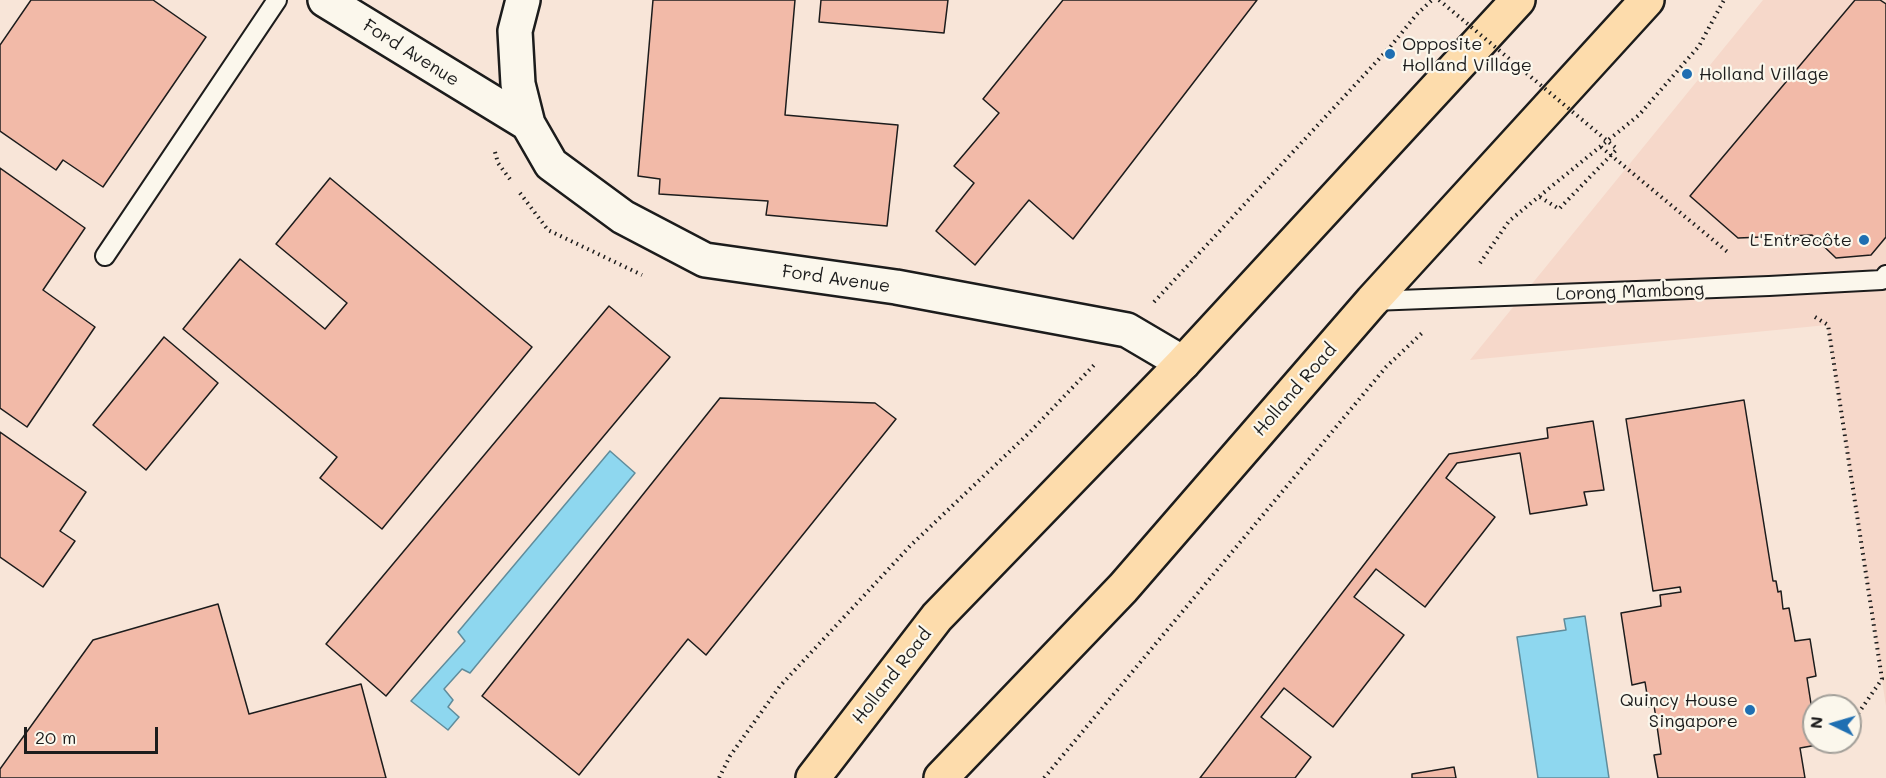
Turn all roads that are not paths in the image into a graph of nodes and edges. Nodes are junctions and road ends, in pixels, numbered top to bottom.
1 (277, 0) edge
2 (325, 0) edge
3 (523, 0) edge
4 (1518, 0) edge
5 (1647, 0) edge
6 (528, 124) junction
7 (105, 256) dead end
8 (1886, 275) edge
9 (1372, 301) junction
10 (1183, 363) junction
11 (813, 778) edge
12 (941, 778) edge

1 - 7 lane
2 - 6 street, Ford Avenue
3 - 6 street, Ford Avenue
4 - 10 main road, Holland Road
5 - 9 main road, Holland Road
6 - 10 street, Ford Avenue
8 - 9 lane, Lorong Mambong
9 - 12 main road, Holland Road
10 - 11 main road, Holland Road

